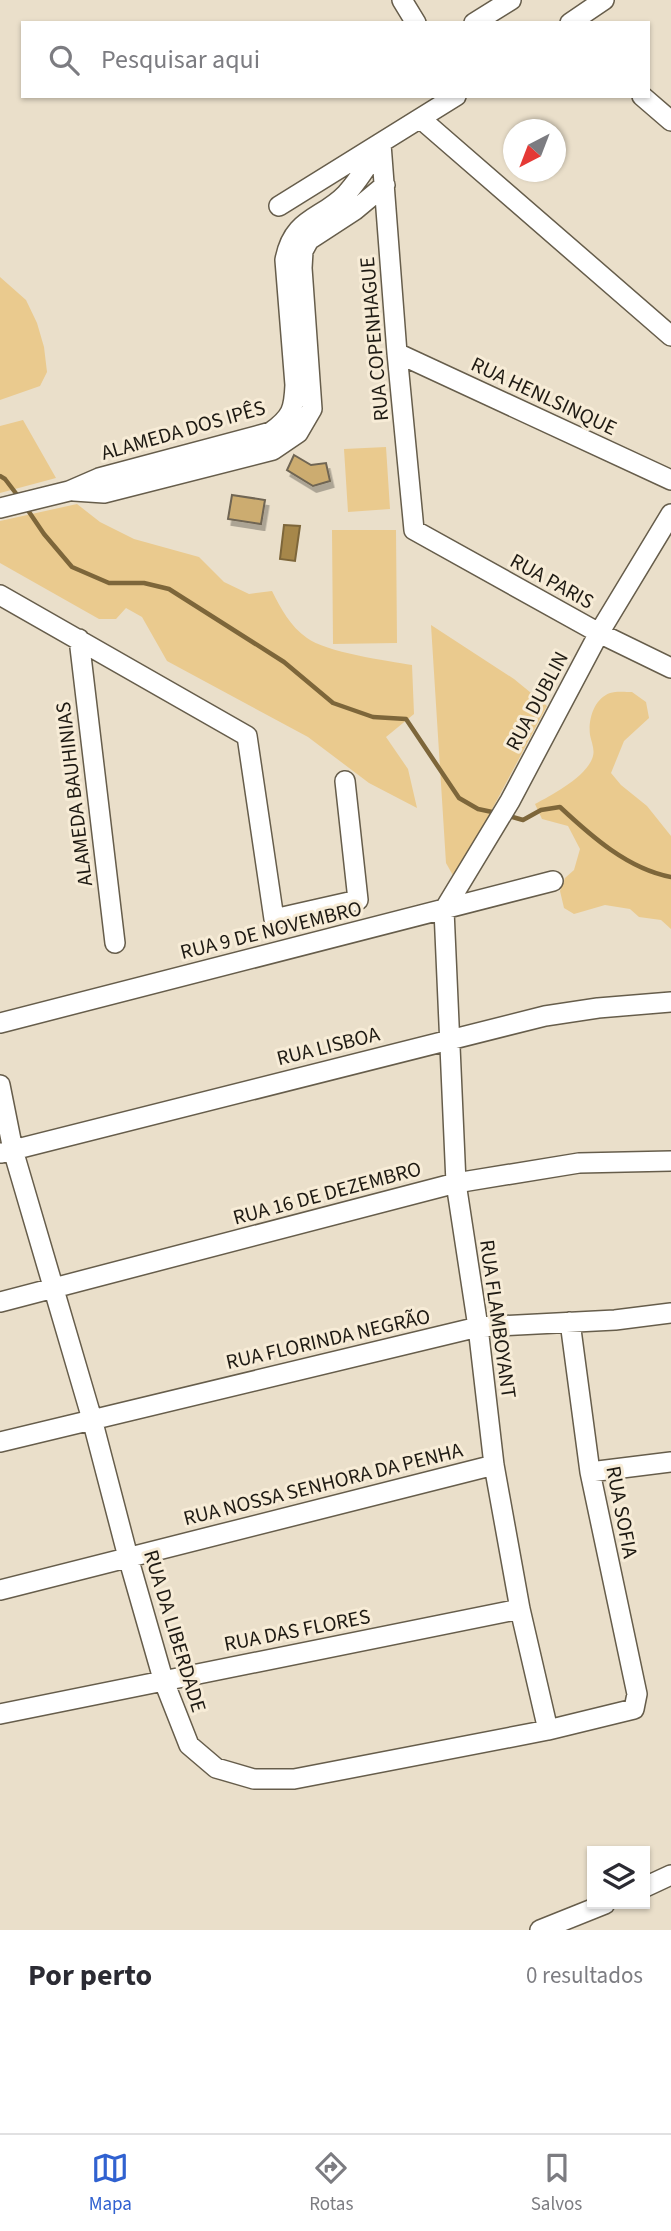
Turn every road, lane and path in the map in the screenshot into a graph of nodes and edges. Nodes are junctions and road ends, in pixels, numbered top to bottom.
1 (402, 0) edge
2 (511, 0) edge
3 (604, 0) edge
4 (415, 21) edge
5 (477, 21) edge
6 (573, 21) edge
7 (453, 98) edge
8 (644, 98) edge
9 (421, 119) junction
10 (671, 121) edge
11 (381, 145) junction
12 (357, 181) junction
13 (385, 185) junction
14 (369, 199) junction
15 (279, 206) dead end
16 (302, 235) junction
17 (671, 336) edge
18 (397, 353) junction
19 (671, 480) edge
20 (0, 508) edge
21 (671, 514) edge
22 (414, 530) joint
23 (0, 595) edge
24 (599, 634) junction
25 (79, 639) junction
26 (671, 668) edge
27 (345, 781) dead end
28 (553, 881) dead end
29 (444, 910) junction
30 (115, 943) dead end
31 (671, 1002) edge
32 (0, 1024) edge
33 (451, 1039) junction
34 (0, 1084) edge
35 (6, 1152) edge
36 (671, 1161) edge
37 (456, 1183) junction
38 (54, 1288) junction
39 (0, 1302) edge
40 (671, 1313) edge
41 (570, 1322) junction
42 (478, 1327) junction
43 (92, 1419) junction
44 (0, 1442) edge
45 (671, 1462) edge
46 (494, 1465) junction
47 (590, 1472) junction
48 (128, 1557) junction
49 (0, 1590) edge
50 (520, 1609) junction
51 (163, 1679) junction
52 (634, 1709) joint
53 (0, 1714) edge
54 (548, 1730) junction
55 (671, 1875) edge
56 (650, 1885) edge
57 (592, 1909) edge
58 (540, 1930) edge

1 - 4 street
2 - 5 street
3 - 6 street
7 - 9 street
8 - 10 street
9 - 11 street
9 - 17 street
11 - 12 street
11 - 13 street, RUA COPENHAGUE
11 - 15 street
12 - 14 street
12 - 16 street
13 - 14 street
13 - 18 street, RUA COPENHAGUE
14 - 16 street
16 - 20 street, ALAMEDA DOS IPÊS
18 - 19 street, RUA HENLSINQUE
18 - 22 street, RUA COPENHAGUE
21 - 24 street, RUA DUBLIN
22 - 24 street, RUA PARIS
23 - 25 street
24 - 26 street, RUA PARIS
24 - 29 street, RUA DUBLIN
25 - 27 street
25 - 30 street, ALAMEDA BAUHINIAS
28 - 29 street, RUA 9 DE NOVEMBRO
29 - 32 street, RUA 9 DE NOVEMBRO
29 - 33 street, RUA FLAMBOYANT
31 - 33 street, RUA LISBOA
33 - 35 street, RUA LISBOA
33 - 37 street, RUA FLAMBOYANT
34 - 35 street, RUA DA LIBERDADE
35 - 38 street, RUA DA LIBERDADE
36 - 37 street, RUA 16 DE DEZEMBRO
37 - 38 street, RUA 16 DE DEZEMBRO
37 - 42 street, RUA FLAMBOYANT
38 - 39 street, RUA 16 DE DEZEMBRO
38 - 43 street, RUA DA LIBERDADE
40 - 41 street, RUA FLORINDA NEGRÃO
41 - 42 street, RUA FLORINDA NEGRÃO
41 - 47 street, RUA SOFIA
42 - 43 street, RUA FLORINDA NEGRÃO
42 - 46 street, RUA FLAMBOYANT
43 - 44 street, RUA FLORINDA NEGRÃO
43 - 48 street, RUA DA LIBERDADE
45 - 47 street
46 - 48 street, RUA NOSSA SENHORA DA PENHA
46 - 50 street, RUA FLAMBOYANT
47 - 52 street, RUA SOFIA
48 - 49 street, RUA NOSSA SENHORA DA PENHA
48 - 51 street, RUA DA LIBERDADE
50 - 51 street, RUA DAS FLORES
50 - 54 street, RUA FLAMBOYANT
51 - 53 street, RUA DAS FLORES
51 - 54 street, RUA DA LIBERDADE
52 - 54 street, RUA DA LIBERDADE
55 - 56 street
57 - 58 street

